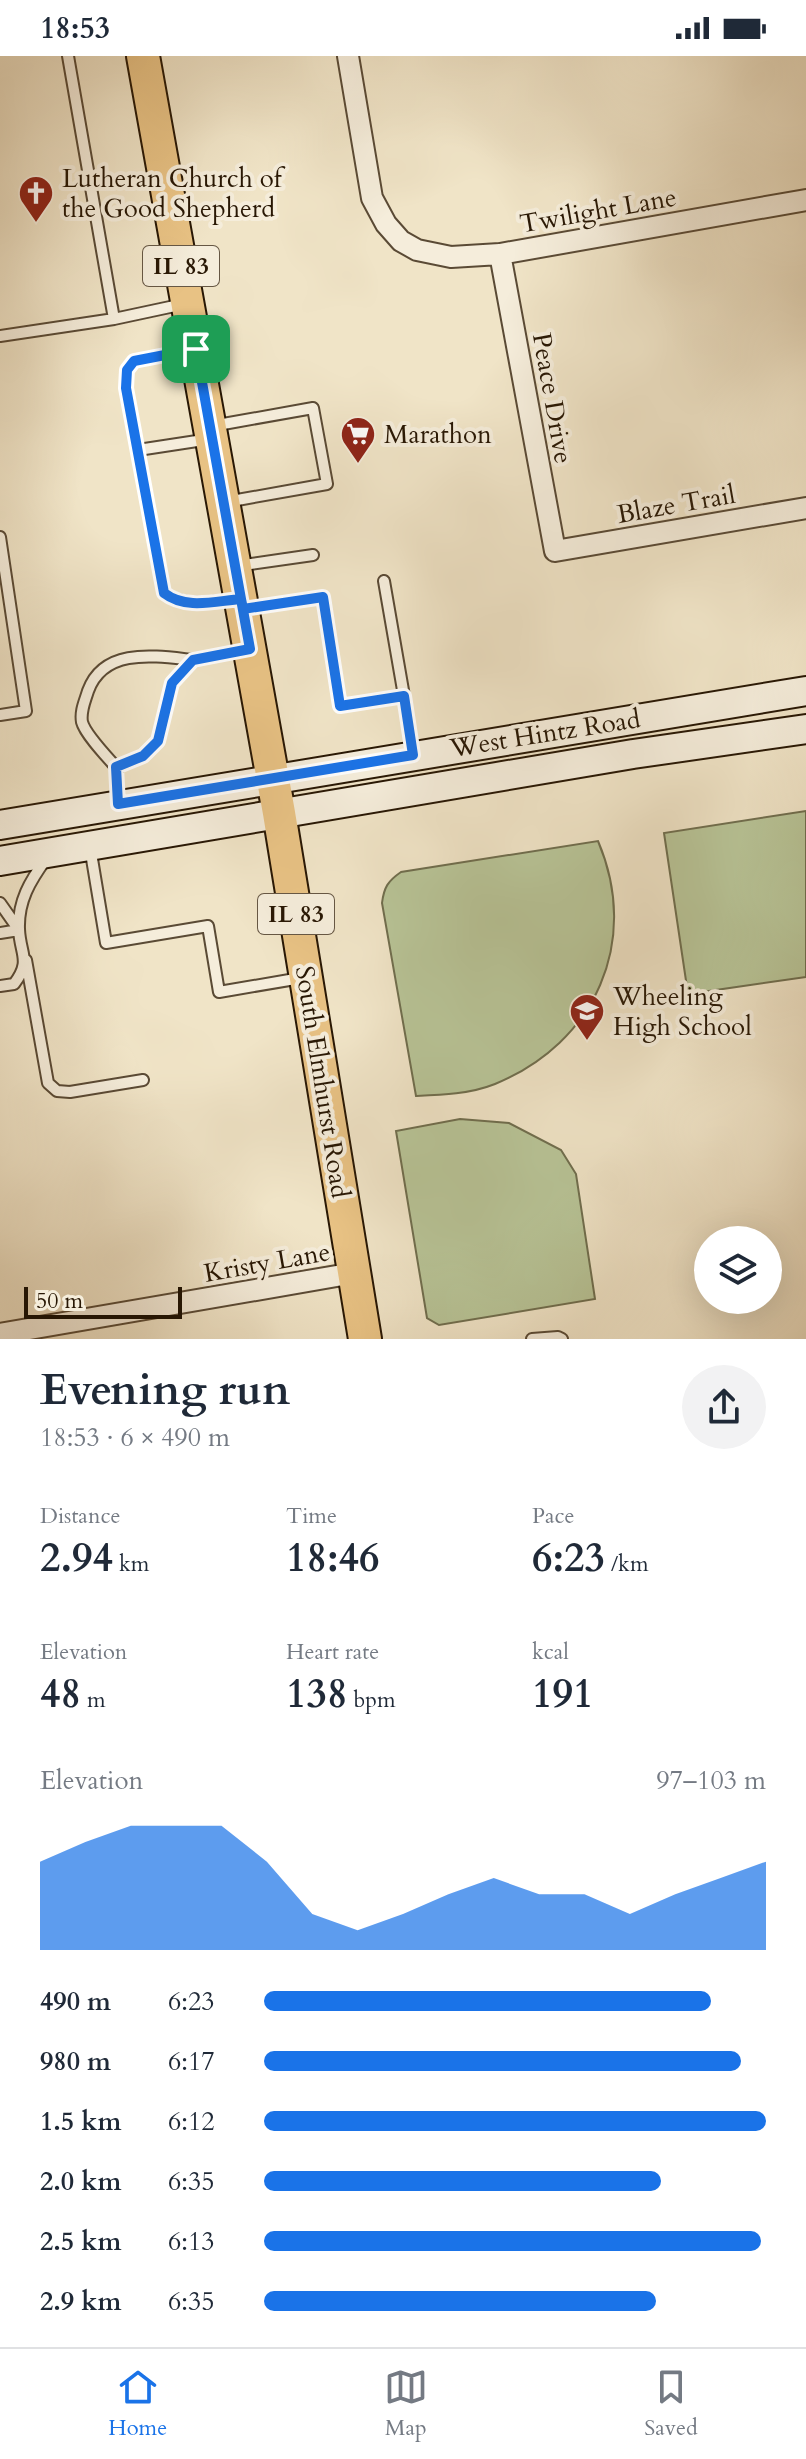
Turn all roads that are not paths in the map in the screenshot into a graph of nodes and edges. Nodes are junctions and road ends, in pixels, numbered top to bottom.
1 (68, 56) edge
2 (143, 56) edge
3 (348, 56) edge
4 (806, 200) edge
5 (500, 254) junction
6 (187, 304) junction
7 (114, 319) junction
8 (0, 336) edge
9 (196, 349) junction
10 (211, 432) junction
11 (138, 450) junction
12 (223, 503) junction
13 (806, 508) edge
14 (0, 540) edge
15 (555, 551) joint
16 (313, 555) dead end
17 (235, 567) junction
18 (384, 581) dead end
19 (242, 604) junction
20 (250, 649) junction
21 (193, 660) junction
22 (806, 691) edge
23 (404, 696) junction
24 (0, 715) edge
25 (806, 729) edge
26 (413, 755) junction
27 (116, 767) junction
28 (273, 778) junction
29 (118, 804) junction
30 (279, 813) junction
31 (0, 825) edge
32 (89, 845) junction
33 (51, 852) junction
34 (0, 861) edge
35 (0, 903) edge
36 (19, 930) junction
37 (0, 933) edge
38 (26, 960) junction
39 (306, 978) junction
40 (0, 986) edge
41 (143, 1080) dead end
42 (354, 1273) junction
43 (0, 1334) edge
44 (365, 1339) edge
45 (532, 1339) edge
46 (562, 1339) edge

1 - 7 lane
2 - 6 main road, IL 83
3 - 5 street, Twilight Lane
4 - 5 street, Twilight Lane
5 - 15 street, Peace Drive
6 - 7 lane
6 - 9 main road, IL 83
7 - 8 lane
9 - 10 main road, IL 83
9 - 11 lane
10 - 11 lane
10 - 12 main road, IL 83
10 - 12 lane
11 - 19 lane
12 - 17 main road, IL 83
13 - 15 street, Blaze Trail
14 - 24 lane
16 - 17 lane
17 - 19 main road, IL 83
18 - 23 lane
19 - 20 main road, IL 83
19 - 23 lane
20 - 21 lane
20 - 28 main road, IL 83
21 - 27 lane
21 - 27 lane
22 - 26 main road, West Hintz Road
23 - 26 lane
25 - 30 main road, West Hintz Road
26 - 28 main road, West Hintz Road
27 - 29 lane
28 - 29 main road, West Hintz Road
28 - 30 main road, South Elmhurst Road / IL 83
29 - 31 main road, West Hintz Road
30 - 32 main road, West Hintz Road
30 - 39 main road, South Elmhurst Road / IL 83
32 - 33 main road, West Hintz Road
32 - 39 lane
33 - 34 main road, West Hintz Road
33 - 36 lane
35 - 36 lane
36 - 37 lane
36 - 38 lane
38 - 40 lane
38 - 41 lane
39 - 42 main road, South Elmhurst Road / IL 83
42 - 43 street, Kristy Lane
42 - 44 main road, South Elmhurst Road / IL 83
45 - 46 lane

